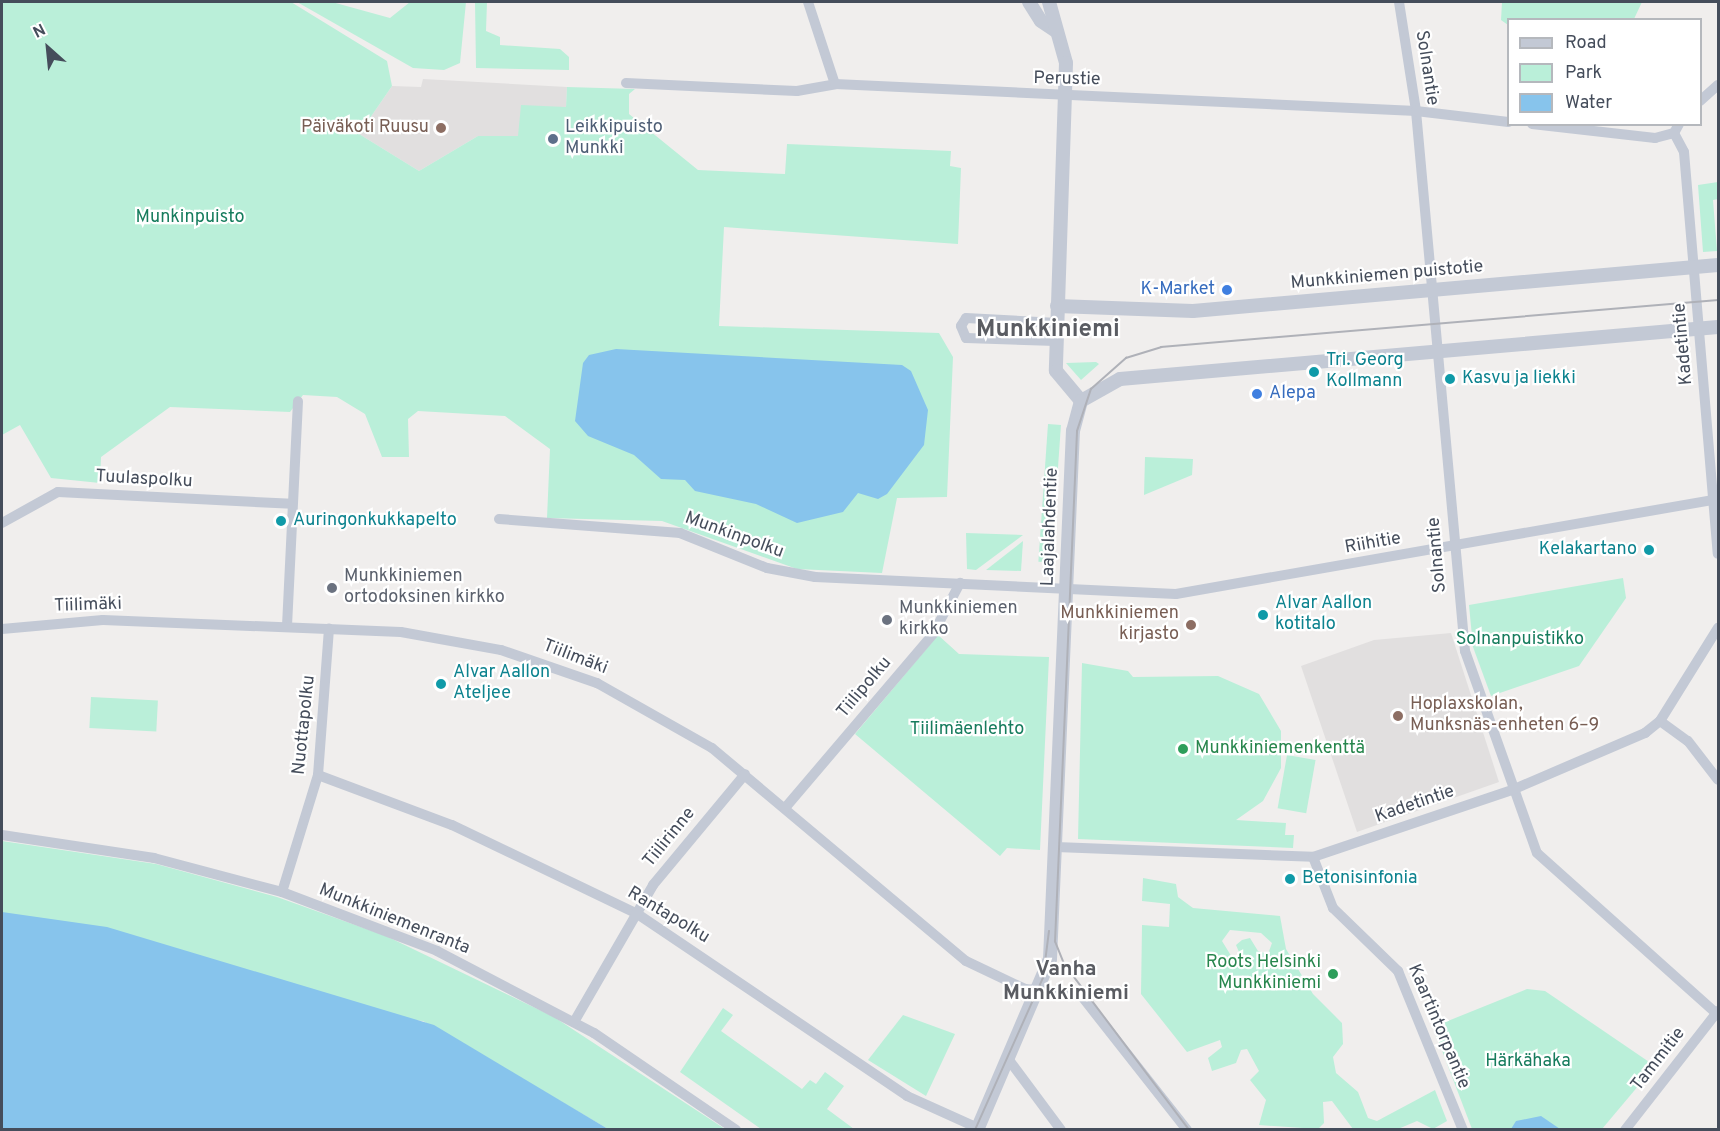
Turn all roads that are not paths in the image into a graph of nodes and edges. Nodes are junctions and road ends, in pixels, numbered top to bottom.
1 (808, 2) edge
2 (1029, 2) edge
3 (1049, 2) edge
4 (1399, 2) edge
5 (1056, 31) junction
6 (626, 83) dead end
7 (835, 84) junction
8 (1719, 85) edge
9 (1065, 98) junction
10 (1702, 100) edge
11 (1416, 111) junction
12 (1507, 122) edge
13 (1563, 126) edge
14 (1578, 127) edge
15 (1676, 129) edge
16 (1719, 265) edge
17 (1694, 267) junction
18 (1433, 290) junction
19 (1057, 306) junction
20 (1057, 323) junction
21 (1719, 327) edge
22 (1699, 329) junction
23 (1056, 341) junction
24 (1437, 352) junction
25 (298, 401) dead end
26 (1081, 401) junction
27 (1716, 500) edge
28 (292, 504) junction
29 (499, 519) dead end
30 (2, 523) edge
31 (1454, 547) junction
32 (1719, 554) edge
33 (960, 583) junction
34 (1066, 588) junction
35 (287, 626) junction
36 (329, 628) junction
37 (1719, 628) edge
38 (2, 629) edge
39 (1660, 721) junction
40 (745, 774) junction
41 (318, 775) junction
42 (1719, 780) edge
43 (1512, 790) junction
44 (785, 808) junction
45 (2, 835) edge
46 (1056, 847) junction
47 (1313, 857) junction
48 (282, 892) junction
49 (636, 913) junction
50 (1039, 992) junction
51 (1718, 1013) edge
52 (574, 1022) junction
53 (1009, 1060) junction
54 (977, 1129) edge
55 (736, 1130) edge
56 (1061, 1130) edge
57 (1187, 1130) edge
58 (1463, 1130) edge
59 (1624, 1130) edge

1 - 7 street
2 - 5 street
3 - 5 street
4 - 11 street, Solnantie
5 - 9 street
6 - 7 street, Perustie
7 - 9 street, Perustie
8 - 10 street
9 - 11 street, Perustie
9 - 19 street
11 - 12 street, Perustie
11 - 18 street, Solnantie
13 - 14 street
14 - 15 street
15 - 17 street, Kadetintie
16 - 17 street, Munkkiniemen puistotie
17 - 18 street, Munkkiniemen puistotie
17 - 22 street, Kadetintie
18 - 19 street, Munkkiniemen puistotie
18 - 24 street, Solnantie
19 - 20 street
20 - 23 street
20 - 23 street
21 - 22 street
22 - 24 street
22 - 27 street, Kadetintie
23 - 26 street
24 - 26 street
24 - 31 street, Solnantie
25 - 28 street
26 - 34 street, Laajalahdentie
27 - 31 street, Riihitie
27 - 32 street, Kadetintie
28 - 30 street, Tuulaspolku
28 - 35 street
29 - 33 street, Munkinpolku
31 - 34 street, Riihitie
31 - 43 street, Solnantie
33 - 34 street, Munkinpolku
33 - 44 street, Tiilipolku
34 - 46 street, Laajalahdentie
35 - 36 street, Tiilimäki
35 - 38 street, Tiilimäki
36 - 40 street, Tiilimäki
36 - 41 street, Nuottapolku
37 - 39 street, Kadetintie
39 - 42 street
39 - 43 street, Kadetintie
40 - 44 street, Tiilimäki
40 - 49 street, Tiilirinne
41 - 48 street, Nuottapolku
41 - 49 street, Rantapolku
43 - 47 street, Kadetintie
43 - 51 street, Solnantie
44 - 50 street, Tiilimäki
45 - 48 street, Munkkiniemenranta
46 - 47 street, Kadetintie
46 - 50 street, Laajalahdentie
47 - 58 street, Kaartintorpantie
48 - 52 street, Munkkiniemenranta
49 - 52 street, Tiilirinne
49 - 54 street, Rantapolku
50 - 53 street, Laajalahdentie
50 - 57 street, Tiilimäki
51 - 59 street, Tammitie
52 - 55 street, Munkkiniemenranta
53 - 54 street, Laajalahdentie
53 - 56 street

